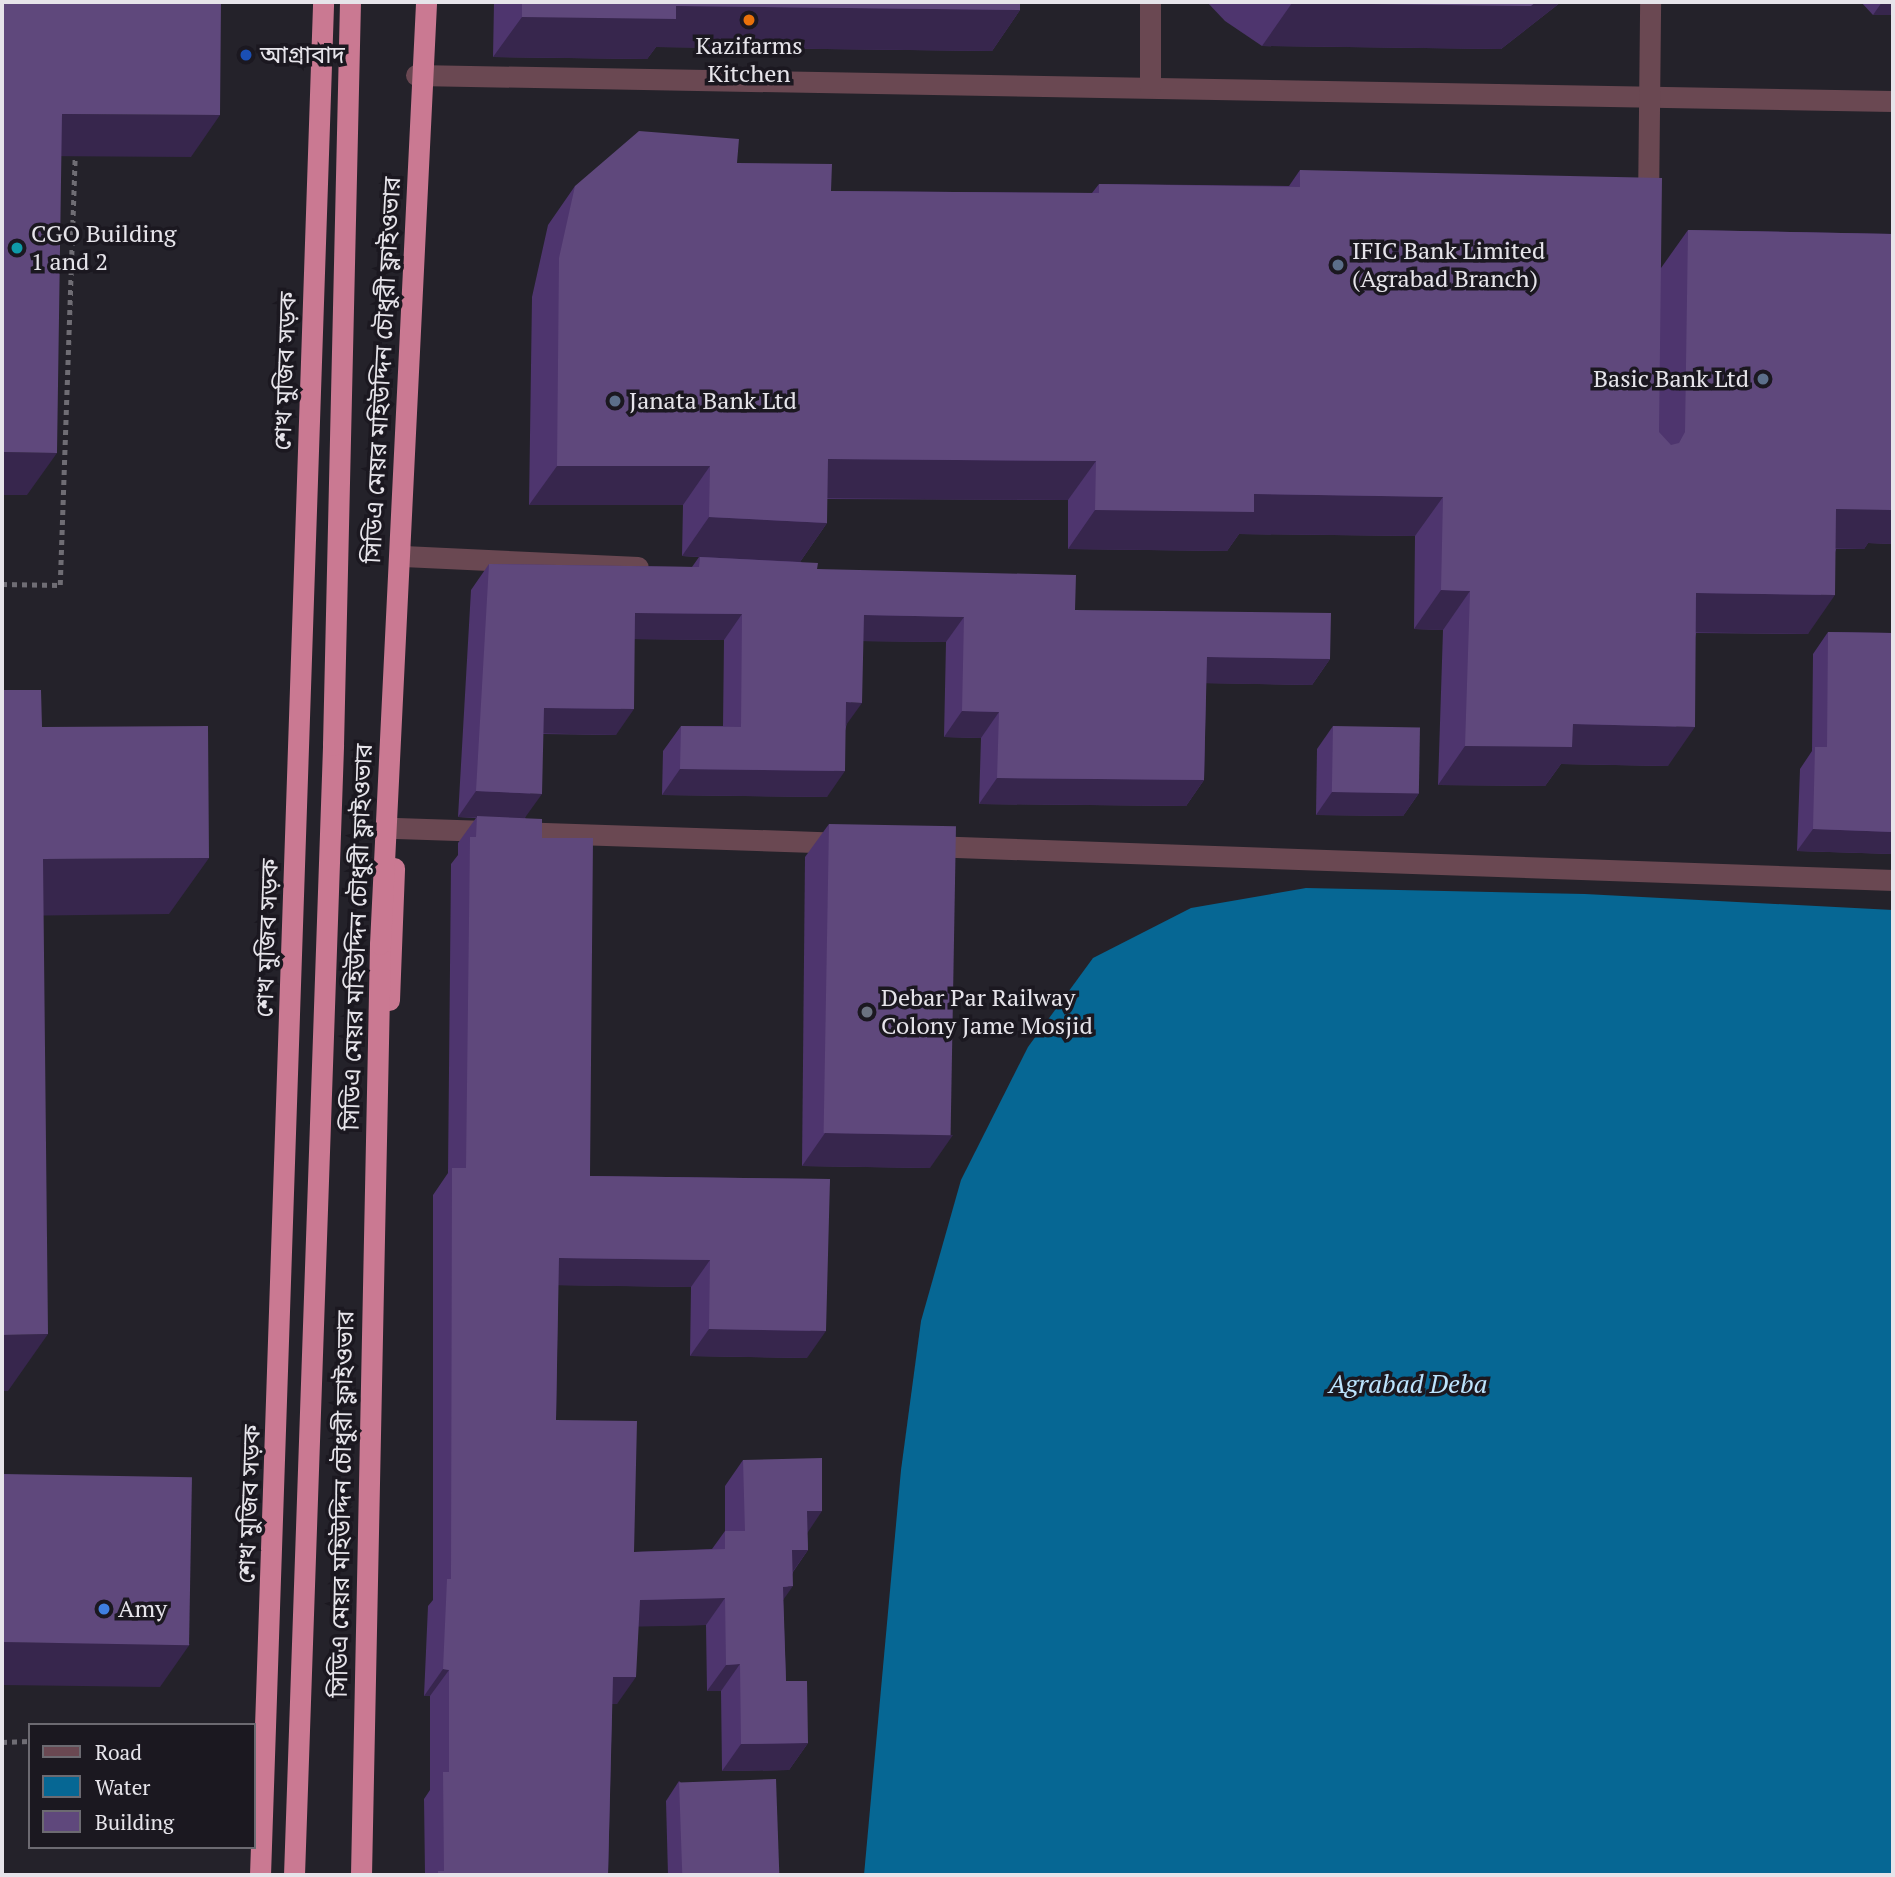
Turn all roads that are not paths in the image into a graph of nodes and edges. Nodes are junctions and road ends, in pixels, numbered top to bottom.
1 (323, 2) edge
2 (350, 2) edge
3 (419, 2) edge
4 (426, 2) edge
5 (1150, 2) edge
6 (1650, 2) edge
7 (416, 75) junction
8 (1150, 87) junction
9 (1649, 95) junction
10 (1893, 101) edge
11 (1647, 234) edge
12 (403, 556) junction
13 (665, 569) edge
14 (396, 828) junction
15 (867, 844) edge
16 (909, 845) edge
17 (1893, 880) edge
18 (260, 1875) edge
19 (294, 1875) edge
20 (354, 1875) edge
21 (361, 1875) edge

1 - 18 highway, শেখ মুজিব সড়ক
2 - 19 highway
3 - 7 highway
4 - 21 highway, সিডিএ মেয়র মহিউদ্দিন চৌধুরী ফ্লাইওভার, bridge
5 - 8 street
6 - 9 street
7 - 8 street
7 - 12 highway
8 - 9 street
9 - 10 street
9 - 11 street
12 - 13 street
12 - 14 highway
14 - 15 street
14 - 20 highway
16 - 17 street

